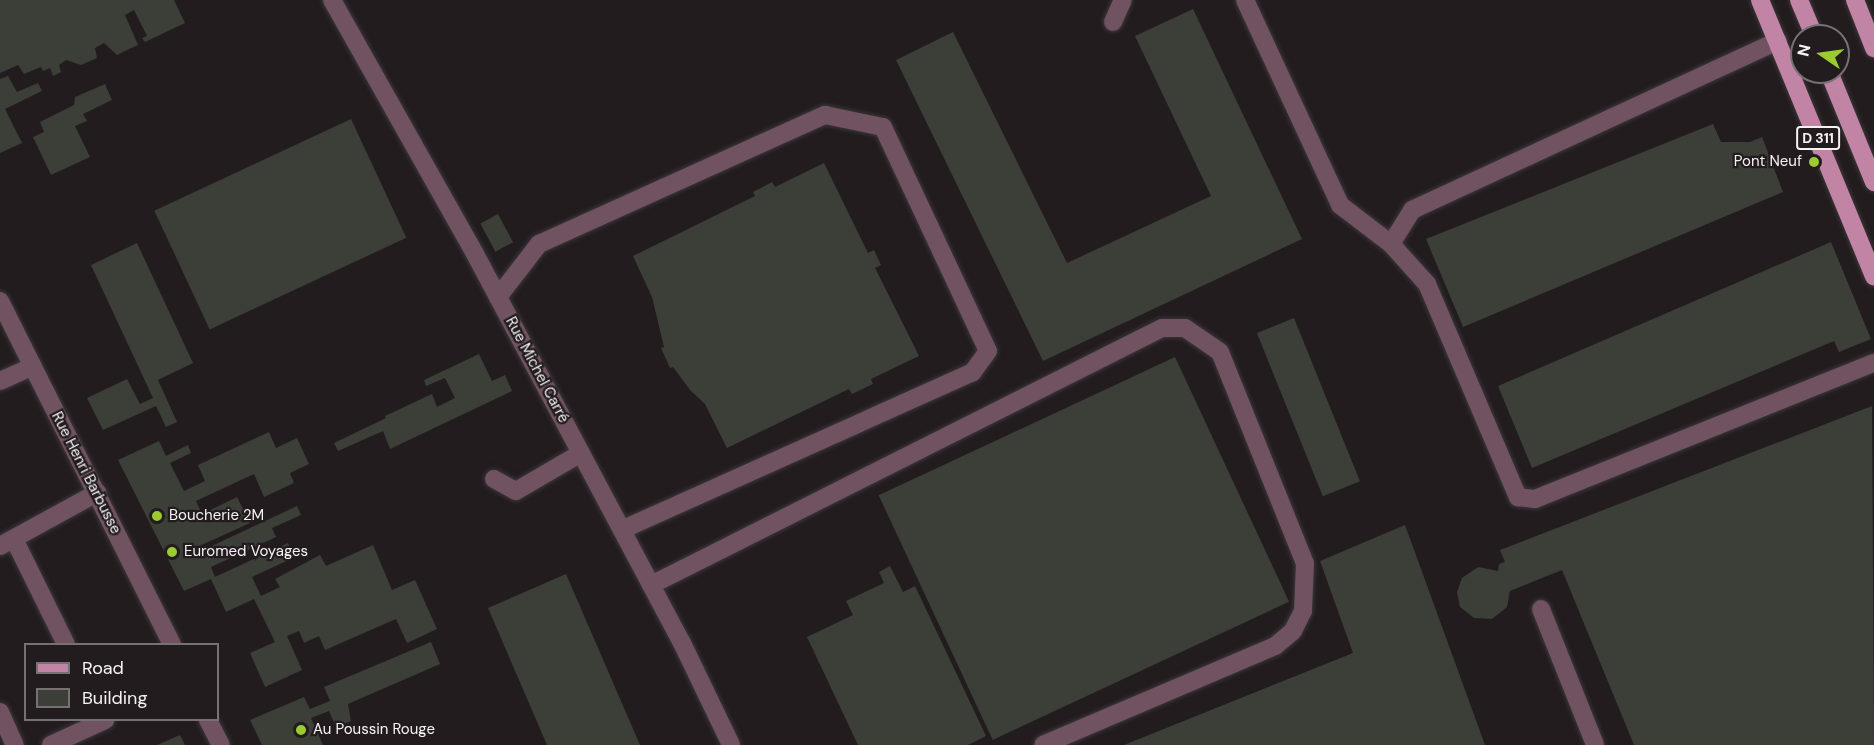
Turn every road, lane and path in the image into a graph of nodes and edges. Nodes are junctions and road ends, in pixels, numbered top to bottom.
1 (332, 0) edge
2 (1123, 0) edge
3 (1245, 0) edge
4 (1760, 0) edge
5 (1799, 0) edge
6 (1855, 0) edge
7 (1113, 22) dead end
8 (1809, 24) edge
9 (1778, 41) junction
10 (1874, 48) edge
11 (1834, 84) edge
12 (1874, 182) edge
13 (1391, 244) junction
14 (1874, 276) edge
15 (498, 297) junction
16 (0, 302) edge
17 (1874, 363) edge
18 (33, 366) junction
19 (0, 381) edge
20 (581, 453) junction
21 (494, 479) dead end
22 (97, 493) junction
23 (622, 530) junction
24 (7, 542) edge
25 (651, 585) junction
26 (1541, 609) dead end
27 (65, 643) edge
28 (171, 643) edge
29 (0, 712) edge
30 (101, 721) edge
31 (209, 721) edge
32 (15, 745) edge
33 (51, 745) edge
34 (221, 745) edge
35 (731, 745) edge
36 (1043, 745) edge
37 (1595, 745) edge

1 - 15 street, Rue Michel Carré
2 - 7 street
3 - 13 street
4 - 9 main road, D 311
5 - 8 main road
6 - 10 main road
9 - 13 street
9 - 14 main road, D 311
11 - 12 main road, D 311
13 - 17 street
15 - 20 street, Rue Michel Carré
15 - 23 street
16 - 18 street, Rue Henri Barbusse
18 - 19 street
18 - 22 street, Rue Henri Barbusse
20 - 21 street
20 - 23 street, Rue Michel Carré
22 - 24 street
22 - 28 street, Rue Henri Barbusse
23 - 25 street, Rue Michel Carré
24 - 27 street
25 - 35 street, Rue Michel Carré
25 - 36 street
26 - 37 street
29 - 32 street
30 - 33 street
31 - 34 street

